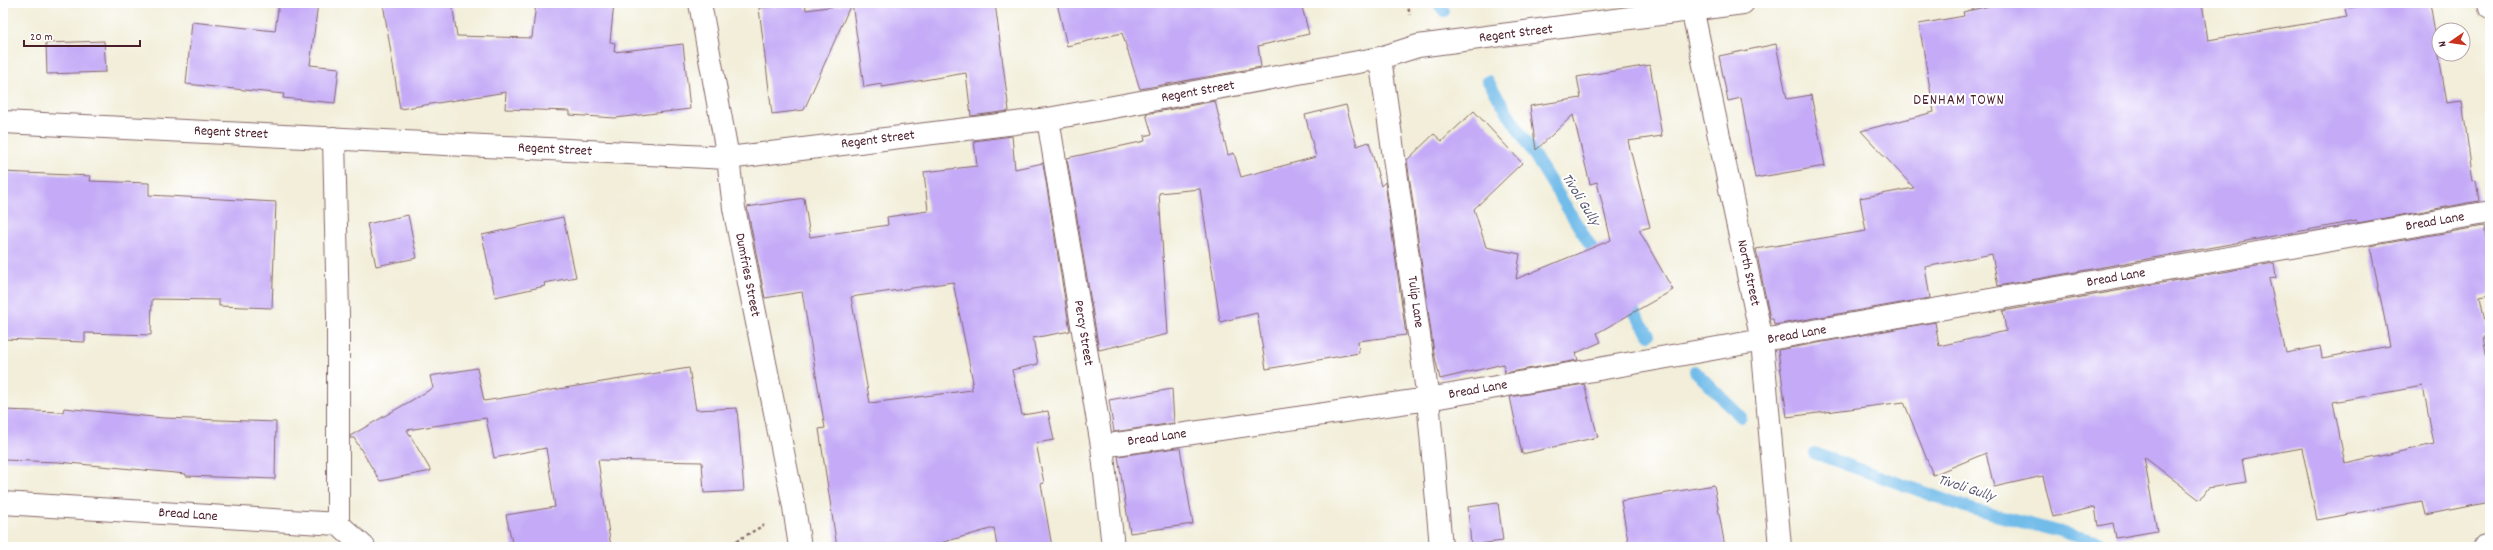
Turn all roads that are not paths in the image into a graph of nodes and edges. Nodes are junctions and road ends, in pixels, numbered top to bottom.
1 (700, 3) edge
2 (1743, 3) edge
3 (2489, 3) edge
4 (1692, 7) edge
5 (2490, 7) edge
6 (1380, 58) junction
7 (1048, 119) junction
8 (3, 122) edge
9 (334, 138) junction
10 (728, 158) junction
11 (2490, 212) edge
12 (1762, 341) junction
13 (1428, 399) junction
14 (1102, 446) junction
15 (3, 503) edge
16 (338, 524) junction
17 (2490, 546) edge
18 (364, 547) edge
19 (800, 547) edge
20 (1113, 547) edge
21 (1441, 547) edge
22 (1780, 547) edge
23 (2486, 547) edge

1 - 10 street, Dumfries Street
2 - 4 street, Regent Street
3 - 5 street
4 - 6 street, Regent Street
4 - 12 street, North Street
6 - 7 street, Regent Street
6 - 13 street, Tulip Lane
7 - 10 street, Regent Street
7 - 14 street, Percy Street
8 - 9 street, Regent Street
9 - 10 street, Regent Street
9 - 16 street
10 - 19 street, Dumfries Street
11 - 12 street, Bread Lane
12 - 13 street, Bread Lane
12 - 22 street, North Street
13 - 14 street, Bread Lane
13 - 21 street, Tulip Lane
14 - 20 street, Percy Street
15 - 16 street, Bread Lane
16 - 18 street
17 - 23 street

